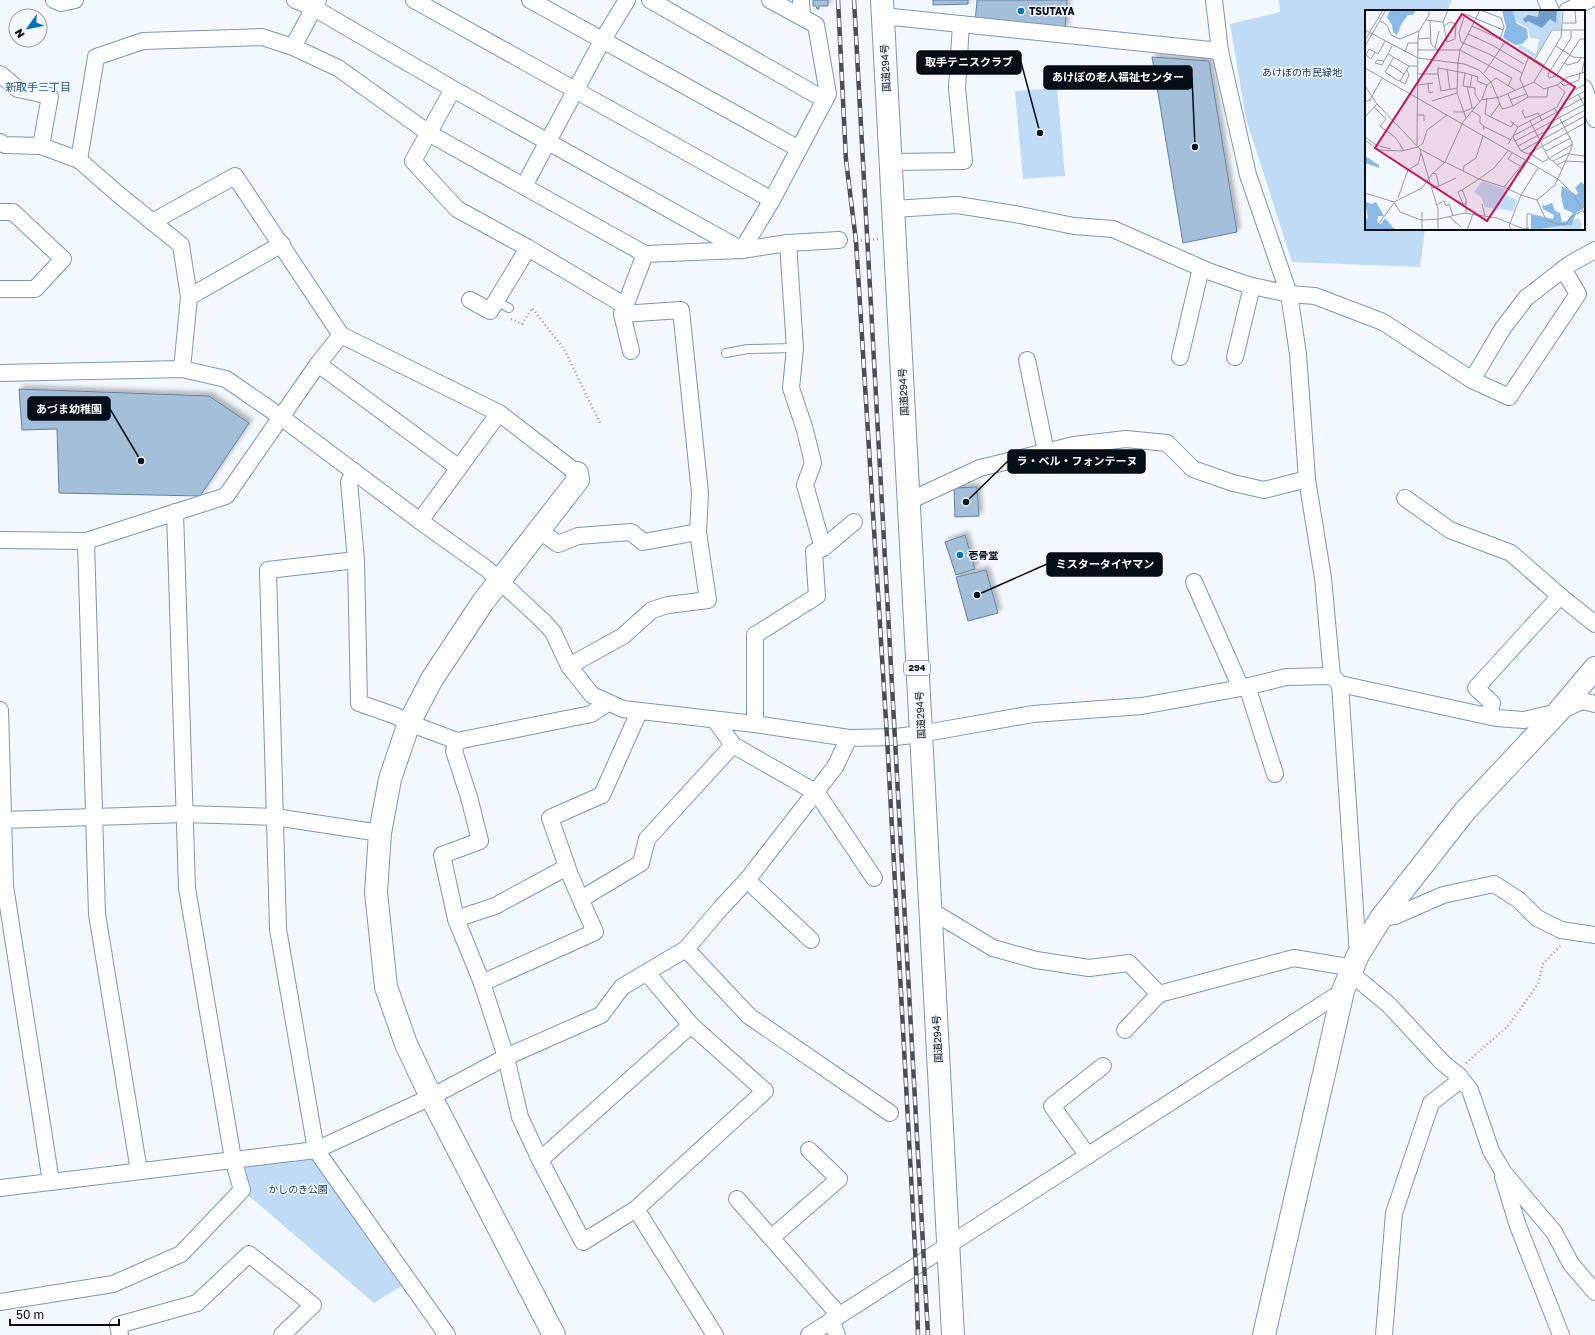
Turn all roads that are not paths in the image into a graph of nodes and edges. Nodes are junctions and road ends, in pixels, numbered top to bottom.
1 (54, 0) edge
2 (75, 0) edge
3 (295, 0) edge
4 (414, 0) edge
5 (530, 0) edge
6 (627, 0) edge
7 (650, 0) edge
8 (770, 0) edge
9 (801, 0) edge
10 (1214, 0) edge
11 (1546, 0) edge
12 (1589, 0) edge
13 (316, 4) edge
14 (882, 8) edge
15 (1551, 10) edge
16 (1569, 10) edge
17 (802, 17) junction
18 (961, 24) junction
19 (602, 41) junction
20 (292, 47) junction
21 (1220, 51) junction
22 (0, 74) edge
23 (453, 89) junction
24 (576, 91) junction
25 (1585, 91) edge
26 (825, 100) junction
27 (1595, 119) edge
28 (430, 134) junction
29 (548, 140) junction
30 (0, 142) edge
31 (41, 146) junction
32 (799, 149) junction
33 (79, 160) junction
34 (890, 162) junction
35 (524, 186) junction
36 (772, 200) junction
37 (893, 209) junction
38 (0, 212) edge
39 (152, 222) junction
40 (839, 240) road end
41 (788, 243) junction
42 (282, 244) junction
43 (528, 248) junction
44 (742, 250) junction
45 (1595, 250) edge
46 (645, 254) junction
47 (1201, 268) junction
48 (1563, 269) junction
49 (1252, 286) junction
50 (0, 289) edge
51 (1290, 294) junction
52 (189, 297) junction
53 (470, 300) dead end
54 (623, 310) junction
55 (341, 335) junction
56 (795, 348) junction
57 (631, 351) dead end
58 (726, 353) dead end
59 (1180, 357) dead end
60 (1234, 357) dead end
61 (1027, 360) dead end
62 (318, 364) junction
63 (182, 369) junction
64 (0, 373) edge
65 (1472, 380) junction
66 (498, 413) junction
67 (281, 418) junction
68 (1046, 452) junction
69 (458, 468) junction
70 (354, 471) junction
71 (577, 473) joint
72 (1307, 479) junction
73 (1405, 498) dead end
74 (909, 501) junction
75 (175, 512) junction
76 (420, 521) junction
77 (854, 522) dead end
78 (539, 530) junction
79 (698, 532) junction
80 (0, 540) edge
81 (86, 541) junction
82 (823, 548) junction
83 (356, 560) junction
84 (499, 580) junction
85 (1194, 582) dead end
86 (1560, 596) junction
87 (1595, 624) edge
88 (569, 666) junction
89 (1595, 668) edge
90 (1336, 680) junction
91 (1244, 687) junction
92 (606, 702) junction
93 (1595, 704) edge
94 (0, 710) edge
95 (639, 712) junction
96 (1558, 712) junction
97 (1489, 716) junction
98 (715, 720) junction
99 (409, 723) junction
100 (755, 724) junction
101 (920, 734) junction
102 (849, 738) junction
103 (457, 741) junction
104 (733, 745) junction
105 (1275, 774) dead end
106 (816, 792) junction
107 (185, 814) junction
108 (94, 817) junction
109 (275, 817) junction
110 (3, 820) junction
111 (380, 833) junction
112 (567, 867) junction
113 (874, 878) dead end
114 (747, 880) junction
115 (3, 887) edge
116 (581, 899) junction
117 (930, 910) junction
118 (1381, 918) junction
119 (456, 919) junction
120 (1595, 935) edge
121 (811, 940) dead end
122 (686, 949) junction
123 (646, 972) junction
124 (1351, 973) junction
125 (482, 982) junction
126 (1159, 994) junction
127 (691, 1025) junction
128 (1125, 1030) dead end
129 (506, 1057) junction
130 (1103, 1066) dead end
131 (1459, 1076) junction
132 (431, 1098) junction
133 (890, 1114) dead end
134 (316, 1150) junction
135 (809, 1150) dead end
136 (1088, 1156) junction
137 (233, 1159) junction
138 (540, 1160) junction
139 (1500, 1166) junction
140 (139, 1171) junction
141 (51, 1182) junction
142 (0, 1188) edge
143 (737, 1199) dead end
144 (636, 1209) junction
145 (771, 1238) junction
146 (949, 1246) junction
147 (1595, 1292) edge
148 (0, 1302) edge
149 (835, 1318) junction
150 (440, 1332) edge
151 (120, 1335) edge
152 (282, 1335) edge
153 (554, 1335) edge
154 (715, 1335) edge
155 (809, 1335) edge
156 (837, 1335) edge
157 (953, 1335) edge
158 (1264, 1335) edge
159 (1384, 1335) edge
160 (1561, 1335) edge

1 - 2 street
3 - 13 street
4 - 24 street
5 - 19 street
6 - 19 street
7 - 26 street
8 - 17 street
9 - 17 street
10 - 21 street
11 - 15 street
12 - 16 street
13 - 20 street
13 - 23 street
14 - 18 street
14 - 34 main road, 国道294号 / 294
17 - 26 street
18 - 21 street
18 - 34 street
19 - 24 street
19 - 32 street
20 - 28 street
20 - 33 street
21 - 51 street
22 - 31 street
23 - 28 street
23 - 29 street
24 - 29 street
24 - 36 street
25 - 27 street
26 - 32 street
28 - 35 street
28 - 43 street
29 - 35 street
29 - 44 street
30 - 31 street
31 - 33 street
32 - 36 street
33 - 39 street
34 - 37 main road, 国道294号 / 294
35 - 46 street
36 - 44 street
37 - 47 street
37 - 74 main road, 国道294号 / 294
38 - 50 street
39 - 42 street
39 - 52 street
40 - 41 street
41 - 44 street
41 - 56 street
42 - 52 street
42 - 55 street
43 - 53 street
43 - 54 street
44 - 46 street
45 - 48 street
46 - 54 street
47 - 49 street
47 - 59 street
48 - 65 street
48 - 65 street
49 - 51 street
49 - 60 street
51 - 65 street
51 - 72 street
52 - 63 street
54 - 57 street
54 - 79 street
55 - 62 street
55 - 66 street
56 - 58 lane
56 - 82 street
61 - 68 street
62 - 67 street
62 - 69 street
63 - 64 street
63 - 67 street
66 - 69 street
66 - 71 street
67 - 70 street
67 - 75 street
68 - 72 street
68 - 74 street
69 - 76 street
70 - 76 street
70 - 83 street
71 - 78 main road
72 - 90 street
73 - 86 street
74 - 101 main road, 国道294号 / 294
75 - 81 street
75 - 107 street
76 - 84 street
77 - 82 street
78 - 79 street
78 - 84 main road
79 - 88 street
80 - 81 street
81 - 108 street
82 - 100 street
83 - 99 street
83 - 109 street
84 - 88 street
84 - 99 main road
85 - 91 street
86 - 87 street
86 - 97 street
88 - 92 street
89 - 96 main road
90 - 91 street
90 - 97 street
90 - 124 street
91 - 101 street
91 - 105 street
92 - 95 street
92 - 103 street
93 - 96 street
94 - 110 street
95 - 98 street
95 - 112 street
96 - 97 street
96 - 118 main road
98 - 100 street
98 - 104 street
99 - 103 street
99 - 111 main road
100 - 102 street
101 - 102 street
101 - 117 main road, 国道294号 / 294
102 - 106 street
103 - 119 street
104 - 106 street
104 - 116 street
106 - 113 street
106 - 114 street
107 - 108 street
107 - 109 street
107 - 137 street
108 - 110 street
108 - 140 street
109 - 111 street
109 - 134 street
110 - 115 street
111 - 132 main road
112 - 116 street
112 - 119 street
114 - 121 street
114 - 122 street
115 - 141 street
116 - 125 street
117 - 126 street
117 - 146 main road, 国道294号 / 294
118 - 120 street
118 - 124 main road
119 - 125 street
122 - 123 street
122 - 133 street
123 - 127 street
123 - 129 street
124 - 126 street
124 - 131 street
124 - 136 street
124 - 158 main road
125 - 129 street
126 - 128 street
127 - 138 street
127 - 144 street
129 - 132 street
129 - 138 street
130 - 136 street
131 - 139 street
131 - 159 street
132 - 134 street
132 - 153 main road
134 - 137 street
134 - 150 street
135 - 145 street
136 - 146 street
137 - 140 street
137 - 148 street
138 - 144 street
139 - 147 street
139 - 160 street
140 - 141 street
141 - 142 street
143 - 145 street
144 - 154 street
145 - 149 street
146 - 149 street
146 - 157 main road, 国道294号 / 294
149 - 155 street
149 - 156 street
151 - 152 street

